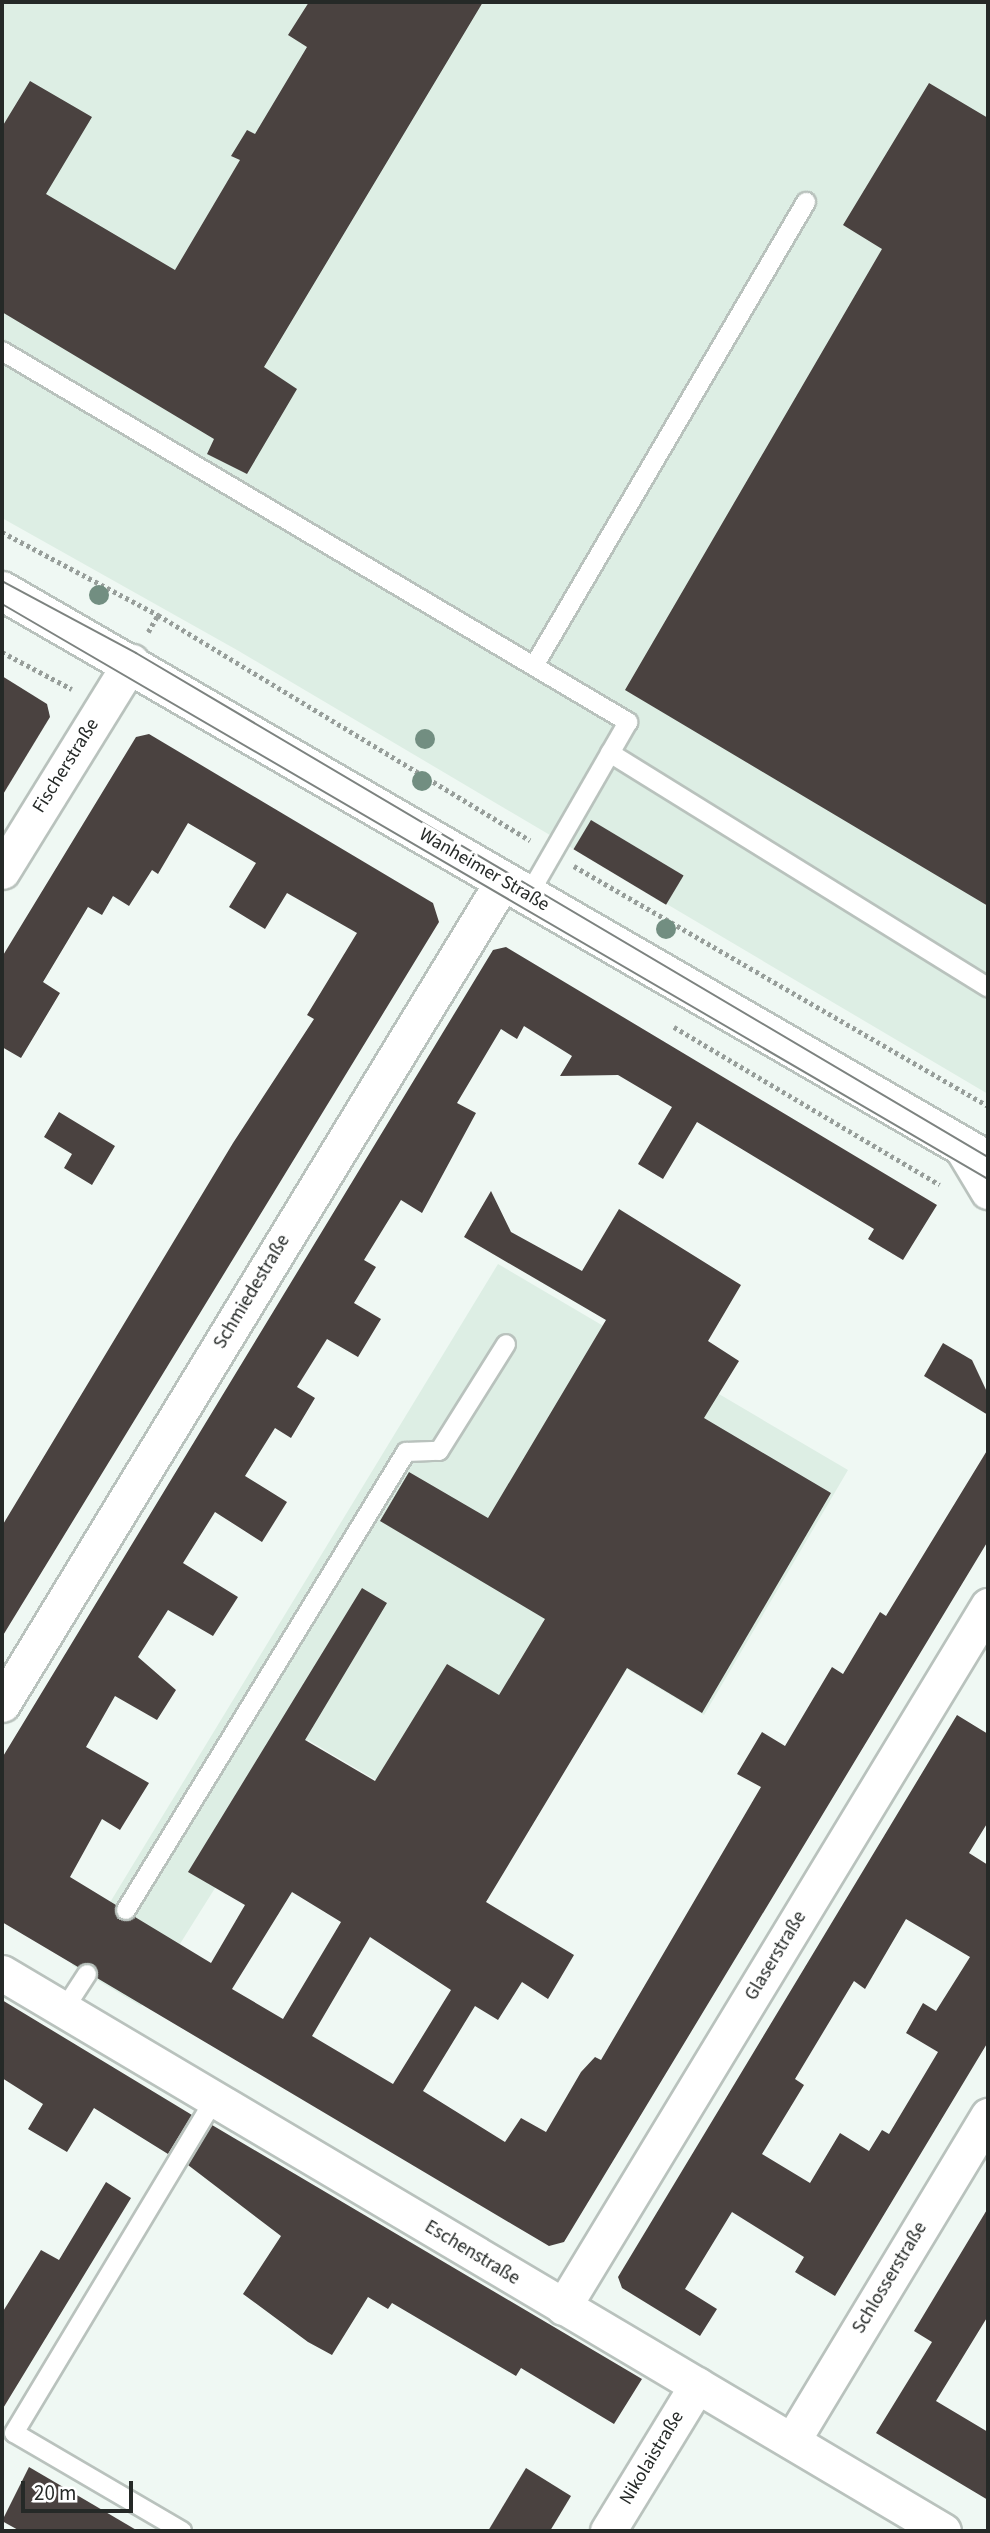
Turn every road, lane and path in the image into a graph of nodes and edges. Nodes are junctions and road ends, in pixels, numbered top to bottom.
1 (806, 202) dead end
2 (2, 351) edge
3 (2, 532) edge
4 (2, 591) edge
5 (131, 662) junction
6 (534, 666) junction
7 (610, 753) junction
8 (552, 854) junction
9 (2, 871) edge
10 (515, 888) junction
11 (988, 988) edge
12 (988, 1106) edge
13 (982, 1160) edge
14 (988, 1191) edge
15 (506, 1344) dead end
16 (988, 1606) edge
17 (2, 1704) edge
18 (127, 1910) dead end
19 (2, 1973) edge
20 (87, 1974) dead end
21 (63, 2011) junction
22 (214, 2100) junction
23 (988, 2116) edge
24 (563, 2307) junction
25 (696, 2385) junction
26 (792, 2441) junction
27 (182, 2531) edge
28 (608, 2531) edge
29 (943, 2531) edge

1 - 6 lane
2 - 6 lane
3 - 8 path
4 - 5 street, Wanheimer Straße
5 - 9 street, Fischerstraße
5 - 10 street, Wanheimer Straße
6 - 7 lane
7 - 8 lane
7 - 11 lane
8 - 10 lane
8 - 12 path
10 - 13 street, Wanheimer Straße
10 - 17 street, Schmiedestraße
13 - 14 street, Wanheimer Straße
15 - 18 lane
16 - 24 street, Glaserstraße
19 - 21 street, Eschenstraße
20 - 21 lane
21 - 22 street, Eschenstraße
22 - 24 street, Eschenstraße
22 - 27 lane
23 - 26 street, Schlosserstraße
24 - 25 street, Eschenstraße
25 - 26 street, Eschenstraße
25 - 28 street, Nikolaistraße
26 - 29 street, Eschenstraße

